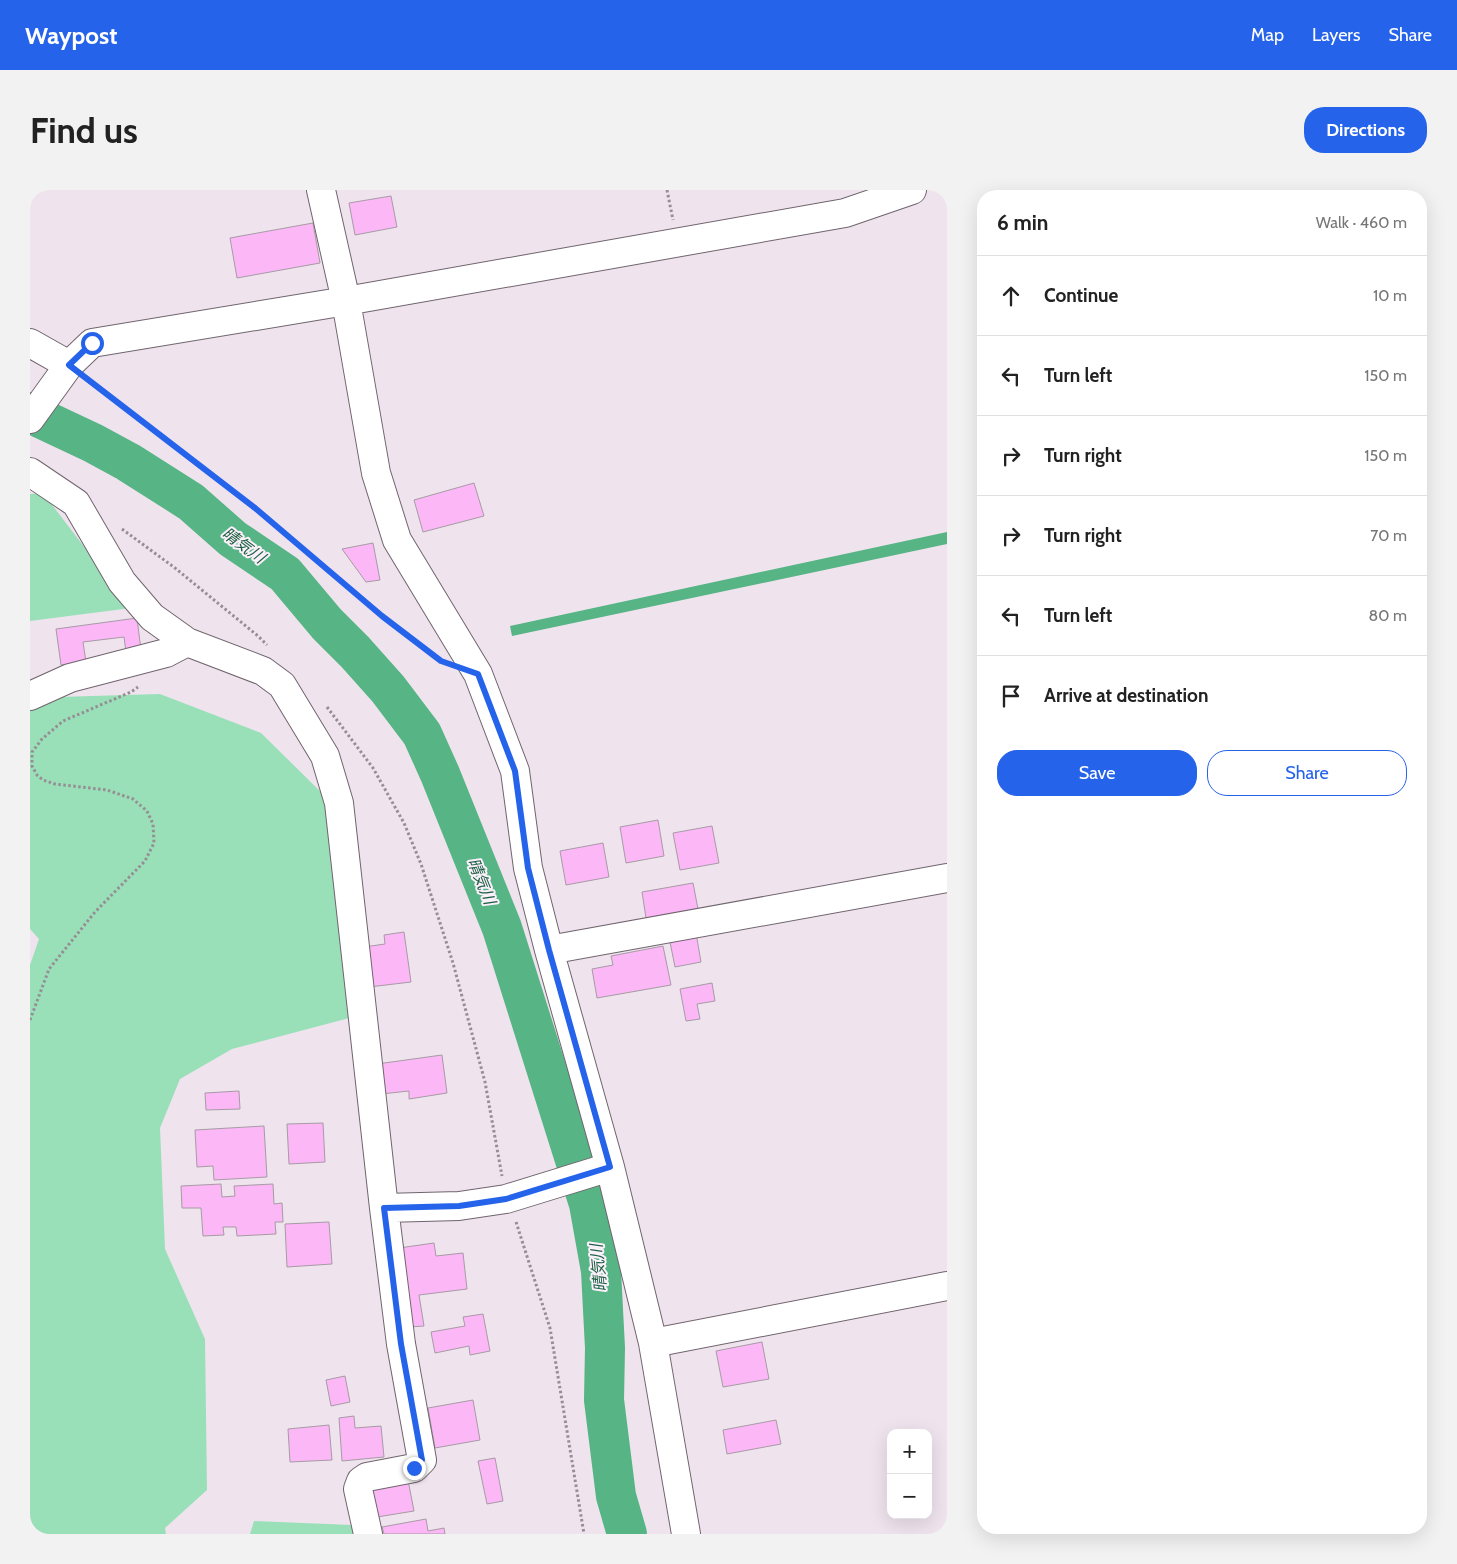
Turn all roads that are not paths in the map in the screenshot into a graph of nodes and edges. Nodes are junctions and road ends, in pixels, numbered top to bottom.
1 (321, 190) edge
2 (912, 190) edge
3 (346, 301) junction
4 (30, 343) edge
5 (69, 365) junction
6 (30, 419) edge
7 (30, 472) edge
8 (187, 642) junction
9 (30, 696) edge
10 (947, 878) edge
11 (549, 950) junction
12 (610, 1167) junction
13 (384, 1208) junction
14 (947, 1286) edge
15 (653, 1343) junction
16 (368, 1534) edge
17 (686, 1534) edge

1 - 3 street
2 - 3 street
3 - 5 street
3 - 11 street
4 - 5 street
5 - 6 street
7 - 8 street
8 - 9 street
8 - 13 street
10 - 11 street
11 - 12 street
12 - 13 street
12 - 15 street
13 - 16 street
14 - 15 street
15 - 17 street

